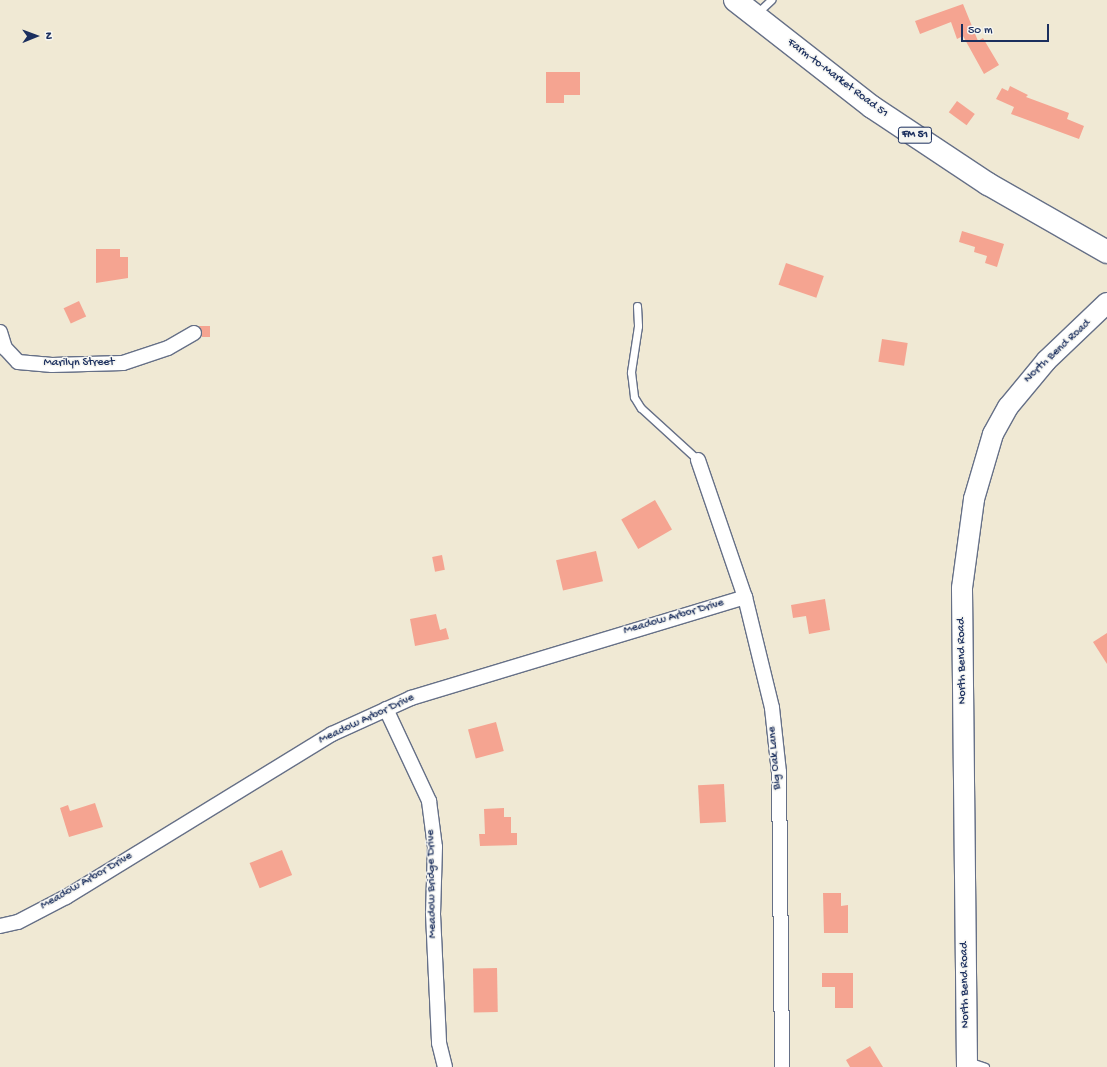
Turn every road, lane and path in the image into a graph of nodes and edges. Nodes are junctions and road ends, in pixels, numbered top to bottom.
1 (735, 0) edge
2 (771, 0) edge
3 (755, 15) junction
4 (1107, 252) edge
5 (1107, 302) edge
6 (637, 306) dead end
7 (0, 332) edge
8 (194, 333) dead end
9 (698, 460) joint
10 (745, 597) junction
11 (386, 709) junction
12 (0, 926) edge
13 (973, 1065) edge
14 (445, 1067) edge
15 (782, 1067) edge

1 - 3 main road, Farm-to-Market Road 51 / FM 51
2 - 3 lane
3 - 4 main road, Farm-to-Market Road 51 / FM 51
5 - 13 street, North Bend Road
6 - 9 lane
7 - 8 street, Marilyn Street
9 - 10 street, Big Oak Lane
10 - 11 street, Meadow Arbor Drive
10 - 15 street, Big Oak Lane
11 - 12 street, Meadow Arbor Drive
11 - 14 street, Meadow Bridge Drive

